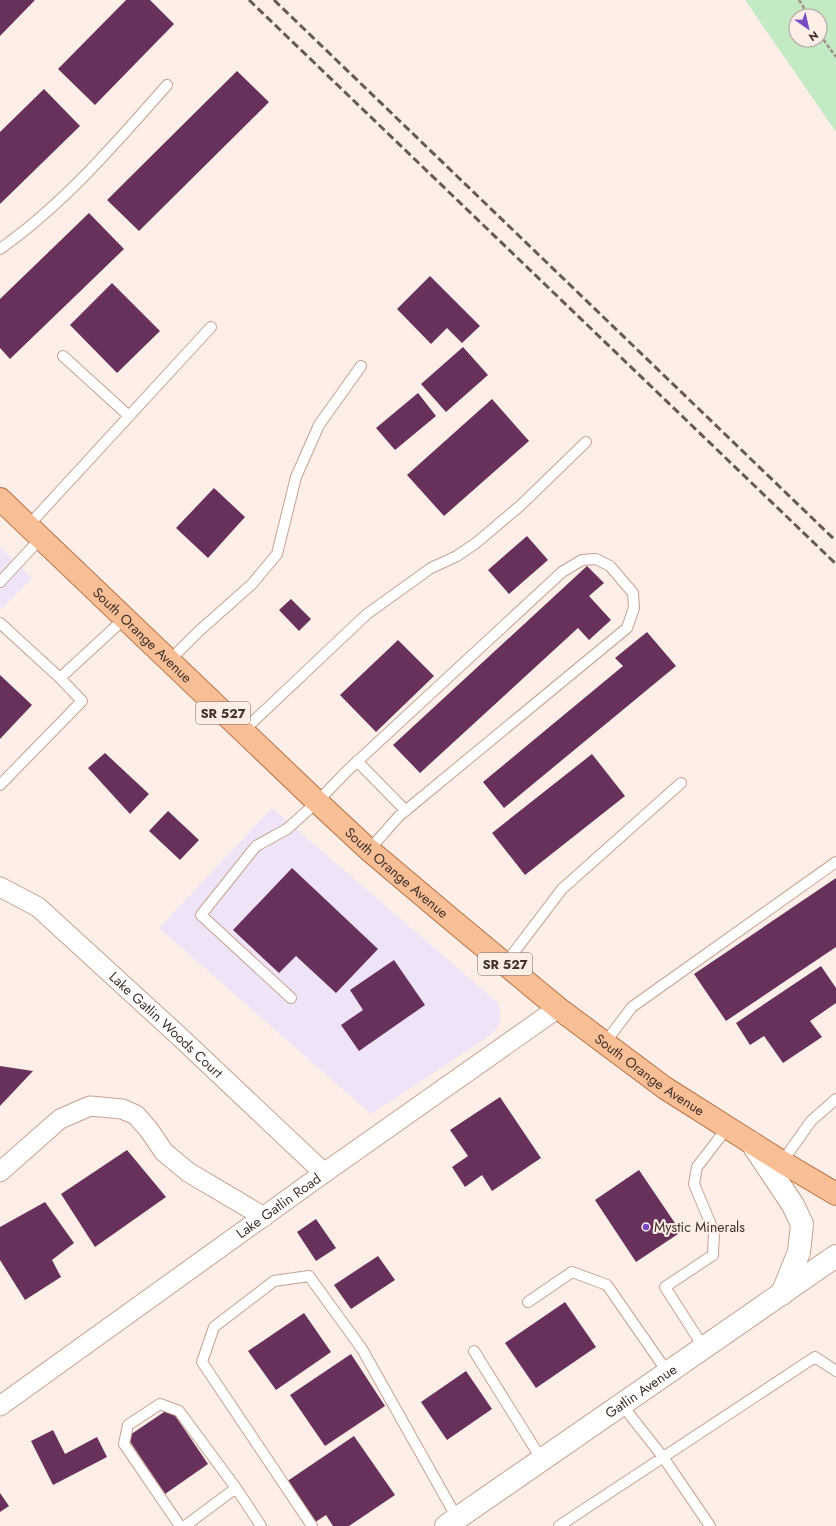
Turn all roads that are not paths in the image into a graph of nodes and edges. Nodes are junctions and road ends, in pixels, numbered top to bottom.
1 (167, 85) dead end
2 (0, 249) edge
3 (211, 327) dead end
4 (63, 356) dead end
5 (361, 366) dead end
6 (129, 416) junction
7 (586, 442) dead end
8 (0, 499) edge
9 (35, 532) junction
10 (0, 582) edge
11 (124, 618) junction
12 (0, 623) edge
13 (169, 662) junction
14 (60, 678) junction
15 (242, 732) junction
16 (357, 762) junction
17 (682, 783) dead end
18 (0, 785) edge
19 (317, 802) junction
20 (406, 811) junction
21 (370, 850) junction
22 (836, 862) edge
23 (0, 888) edge
24 (505, 964) junction
25 (291, 998) dead end
26 (558, 1008) junction
27 (604, 1044) junction
28 (836, 1099) edge
29 (727, 1128) junction
30 (750, 1142) junction
31 (782, 1162) junction
32 (0, 1172) edge
33 (324, 1173) junction
34 (836, 1194) edge
35 (264, 1216) junction
36 (836, 1256) edge
37 (782, 1294) junction
38 (528, 1302) dead end
39 (704, 1348) junction
40 (474, 1351) dead end
41 (836, 1371) edge
42 (668, 1373) junction
43 (622, 1405) junction
44 (0, 1406) edge
45 (663, 1457) junction
46 (542, 1460) junction
47 (236, 1488) junction
48 (452, 1522) edge
49 (180, 1526) edge
50 (185, 1526) edge
51 (261, 1526) edge
52 (312, 1526) edge
53 (559, 1526) edge
54 (710, 1526) edge

1 - 2 lane
3 - 6 lane
4 - 6 lane
5 - 13 lane
6 - 9 lane
7 - 15 lane
8 - 9 main road, South Orange Avenue / SR 527
9 - 10 lane
9 - 11 main road, South Orange Avenue / SR 527
11 - 13 main road, South Orange Avenue / SR 527
11 - 14 lane
12 - 14 lane
13 - 15 main road, South Orange Avenue / SR 527
14 - 18 lane
15 - 19 main road, South Orange Avenue / SR 527
16 - 19 lane
16 - 20 lane
16 - 20 lane
17 - 24 lane
19 - 21 main road, South Orange Avenue / SR 527
19 - 25 lane
20 - 21 lane
21 - 24 main road, South Orange Avenue / SR 527
22 - 27 lane
23 - 33 street, Lake Gatlin Woods Court
24 - 26 main road, South Orange Avenue / SR 527
26 - 27 main road, South Orange Avenue / SR 527
26 - 33 street, Lake Gatlin Road
27 - 29 main road, South Orange Avenue / SR 527
28 - 31 lane
29 - 30 main road, South Orange Avenue / SR 527
29 - 39 lane
30 - 31 main road, South Orange Avenue / SR 527
30 - 37 street
31 - 34 main road, South Orange Avenue / SR 527
32 - 35 street
33 - 35 street, Lake Gatlin Road
35 - 44 street, Lake Gatlin Road
36 - 37 street, Gatlin Avenue
37 - 39 street, Gatlin Avenue
38 - 42 lane
39 - 42 street, Gatlin Avenue
40 - 46 lane
41 - 45 lane
42 - 43 street, Gatlin Avenue
43 - 45 lane
43 - 46 street, Gatlin Avenue
45 - 53 lane
45 - 54 lane
46 - 48 street, Gatlin Avenue
47 - 49 lane
47 - 50 lane
47 - 51 lane
48 - 52 lane

